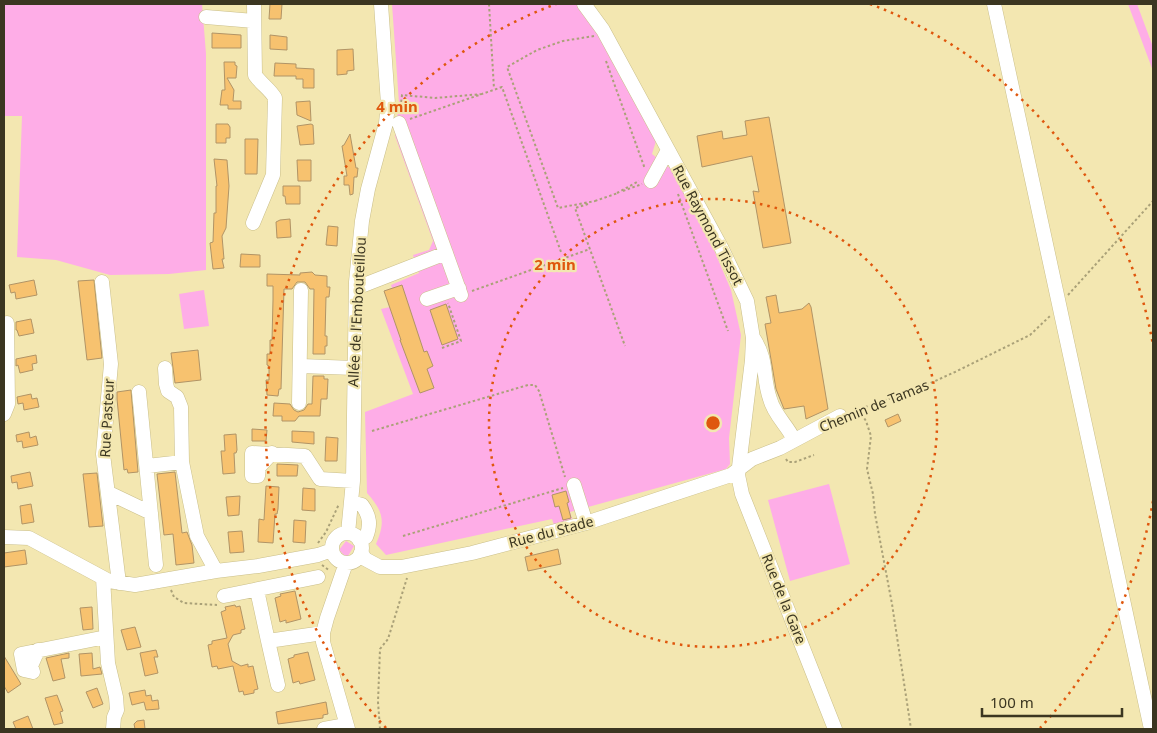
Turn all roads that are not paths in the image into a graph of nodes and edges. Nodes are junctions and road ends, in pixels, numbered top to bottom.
1 (254, 4) edge
2 (381, 4) edge
3 (584, 4) edge
4 (994, 4) edge
5 (206, 17) dead end
6 (254, 21) junction
7 (399, 123) road end
8 (668, 150) junction
9 (646, 179) road end
10 (252, 223) dead end
11 (446, 253) junction
12 (102, 282) dead end
13 (356, 288) junction
14 (301, 290) dead end
15 (427, 299) dead end
16 (7, 323) dead end
17 (753, 338) junction
18 (301, 366) junction
19 (165, 368) dead end
20 (354, 368) junction
21 (139, 392) dead end
22 (299, 403) dead end
23 (4, 414) edge
24 (840, 416) road end
25 (794, 440) junction
26 (272, 453) dead end
27 (182, 462) junction
28 (147, 466) junction
29 (740, 468) junction
30 (353, 481) junction
31 (571, 485) road end
32 (109, 493) junction
33 (351, 502) junction
34 (151, 512) junction
35 (586, 523) junction
36 (4, 533) edge
37 (356, 542) junction
38 (332, 550) junction
39 (346, 563) junction
40 (156, 565) dead end
41 (216, 571) junction
42 (318, 577) dead end
43 (103, 578) junction
44 (119, 583) junction
45 (256, 590) junction
46 (224, 596) road end
47 (323, 633) junction
48 (106, 638) junction
49 (268, 641) junction
50 (38, 650) dead end
51 (278, 685) dead end
52 (347, 727) edge
53 (113, 729) edge
54 (324, 729) edge
55 (836, 729) edge
56 (1151, 729) edge

1 - 6 street
2 - 13 street, Allée de l'Embouteillou
3 - 8 street, Rue Raymond Tissot
4 - 56 street
5 - 6 street
6 - 10 street
7 - 11 street
8 - 9 street
8 - 17 street, Rue Raymond Tissot
11 - 13 street
11 - 15 street
12 - 32 street, Rue Pasteur
13 - 20 street, Allée de l'Embouteillou
14 - 18 street
16 - 23 street
17 - 25 street
17 - 29 street, Rue Raymond Tissot
18 - 20 street
18 - 22 street
19 - 27 street
20 - 30 street, Allée de l'Embouteillou
21 - 28 street
24 - 25 street, Chemin de Tamas
25 - 29 street, Chemin de Tamas
26 - 30 street
27 - 28 street
27 - 41 street
28 - 34 street
29 - 35 street, Rue du Stade
29 - 55 street, Rue de la Gare
30 - 33 street, Allée de l'Embouteillou
31 - 35 street
32 - 34 street
32 - 44 street, Rue Pasteur
33 - 37 street, Allée de l'Embouteillou
33 - 37 street
34 - 40 street
35 - 37 street, Rue du Stade
36 - 43 street
37 - 38 street
37 - 39 street
38 - 39 street
38 - 41 street
39 - 47 street
41 - 44 street
42 - 45 street
43 - 44 street
43 - 48 street
45 - 46 street
45 - 49 street
47 - 49 street
47 - 52 street
48 - 50 street
48 - 53 street
49 - 51 street
52 - 54 street

